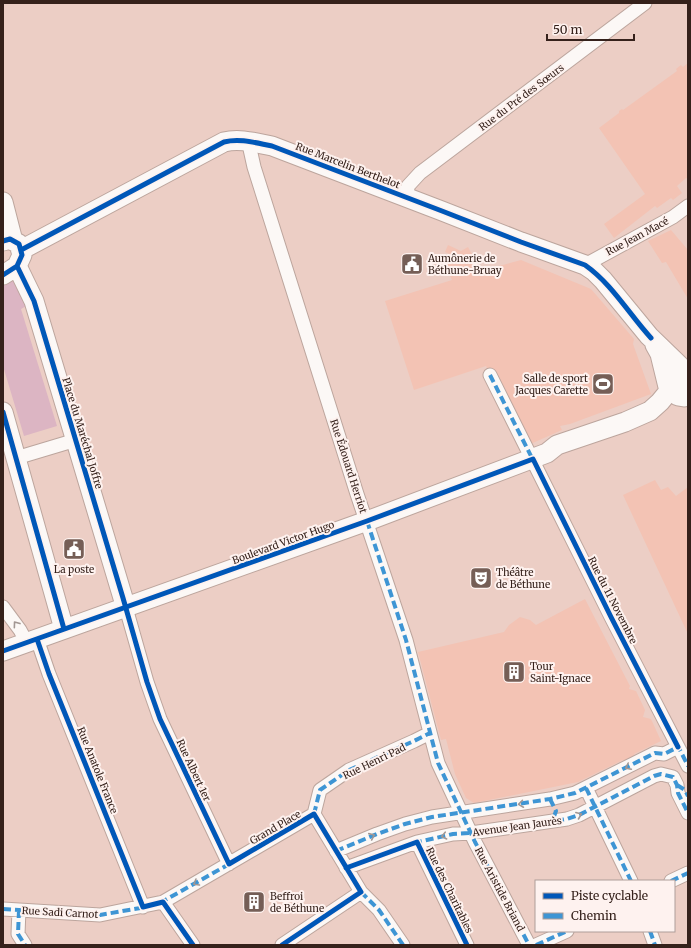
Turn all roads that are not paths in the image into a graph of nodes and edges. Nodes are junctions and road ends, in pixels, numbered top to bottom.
1 (645, 3) edge
2 (251, 142) junction
3 (407, 198) junction
4 (3, 202) edge
5 (688, 206) edge
6 (11, 254) edge
7 (585, 264) junction
8 (490, 375) dead end
9 (682, 389) edge
10 (3, 412) edge
11 (76, 440) junction
12 (540, 456) junction
13 (16, 458) junction
14 (366, 522) junction
15 (3, 607) edge
16 (126, 608) junction
17 (64, 629) junction
18 (32, 641) junction
19 (3, 651) edge
20 (430, 733) junction
21 (678, 747) junction
22 (688, 766) edge
23 (677, 785) junction
24 (586, 788) junction
25 (688, 796) edge
26 (550, 799) junction
27 (595, 807) junction
28 (462, 812) junction
29 (688, 813) edge
30 (314, 814) junction
31 (552, 822) junction
32 (471, 833) junction
33 (417, 842) junction
34 (336, 851) junction
35 (229, 864) junction
36 (346, 868) junction
37 (688, 873) edge
38 (631, 880) edge
39 (673, 880) edge
40 (361, 892) junction
41 (163, 902) junction
42 (143, 907) junction
43 (3, 909) edge
44 (19, 910) junction
45 (565, 932) edge
46 (650, 932) edge
47 (25, 945) edge
48 (193, 945) edge
49 (282, 945) edge
50 (403, 945) edge
51 (467, 945) edge
52 (529, 945) edge
53 (536, 945) edge
54 (655, 945) edge

1 - 3 street, Rue du Pré des Sœurs
2 - 3 main road, Rue Marcelin Berthelot
2 - 6 main road, Rue Marcelin Berthelot
2 - 14 street, Rue Édouard Herriot
3 - 7 main road, Rue Marcelin Berthelot
4 - 6 main road, Place du Maréchal Joffre
5 - 7 street, Rue Jean Macé
6 - 11 main road, Place du Maréchal Joffre
7 - 9 main road, Rue Marcelin Berthelot
8 - 12 street, Rue du 11 Novembre
9 - 12 main road, Boulevard Victor Hugo
10 - 13 main road
11 - 13 street
11 - 16 main road, Place du Maréchal Joffre
12 - 14 main road, Boulevard Victor Hugo
12 - 21 street, Rue du 11 Novembre
13 - 17 main road
14 - 16 main road, Boulevard Victor Hugo
14 - 20 street, Rue Édouard Herriot
18 -> 15 street, Rue Anatole France
16 - 17 main road, Boulevard Victor Hugo
16 - 35 street, Rue Albert 1er
17 - 18 main road, Boulevard Victor Hugo
18 - 19 main road, Boulevard Victor Hugo
18 - 42 street, Rue Anatole France
20 - 28 street, Rue Édouard Herriot
20 - 30 street, Rue Henri Pad
21 - 22 street, Rue du 11 Novembre
21 -> 24 street
23 - 25 street, Avenue Jean Jaurès
23 - 27 street, Avenue Jean Jaurès
23 - 29 street
24 - 26 street
24 - 27 street
26 -> 28 street
26 - 31 street
31 -> 27 street, Avenue Jean Jaurès
27 - 38 street
28 - 32 street, Rue Édouard Herriot
34 -> 28 street
30 - 34 street, Grand Place
30 - 35 street, Grand Place
31 - 32 street, Avenue Jean Jaurès
32 -> 33 street, Avenue Jean Jaurès
32 - 52 street, Rue Aristide Briand
33 - 36 street, Avenue Jean Jaurès
33 - 51 street, Rue des Charitables
34 - 36 street, Grand Place
35 -> 41 street, Grand Place
36 - 40 street, Grand Place
37 - 39 street
40 - 49 street
40 - 50 street, Grand Place
41 - 42 street, Rue Sadi Carnot
41 - 48 street
42 - 44 street, Rue Sadi Carnot
43 - 44 street, Rue Sadi Carnot
44 - 47 street
45 - 53 street
46 - 54 street

